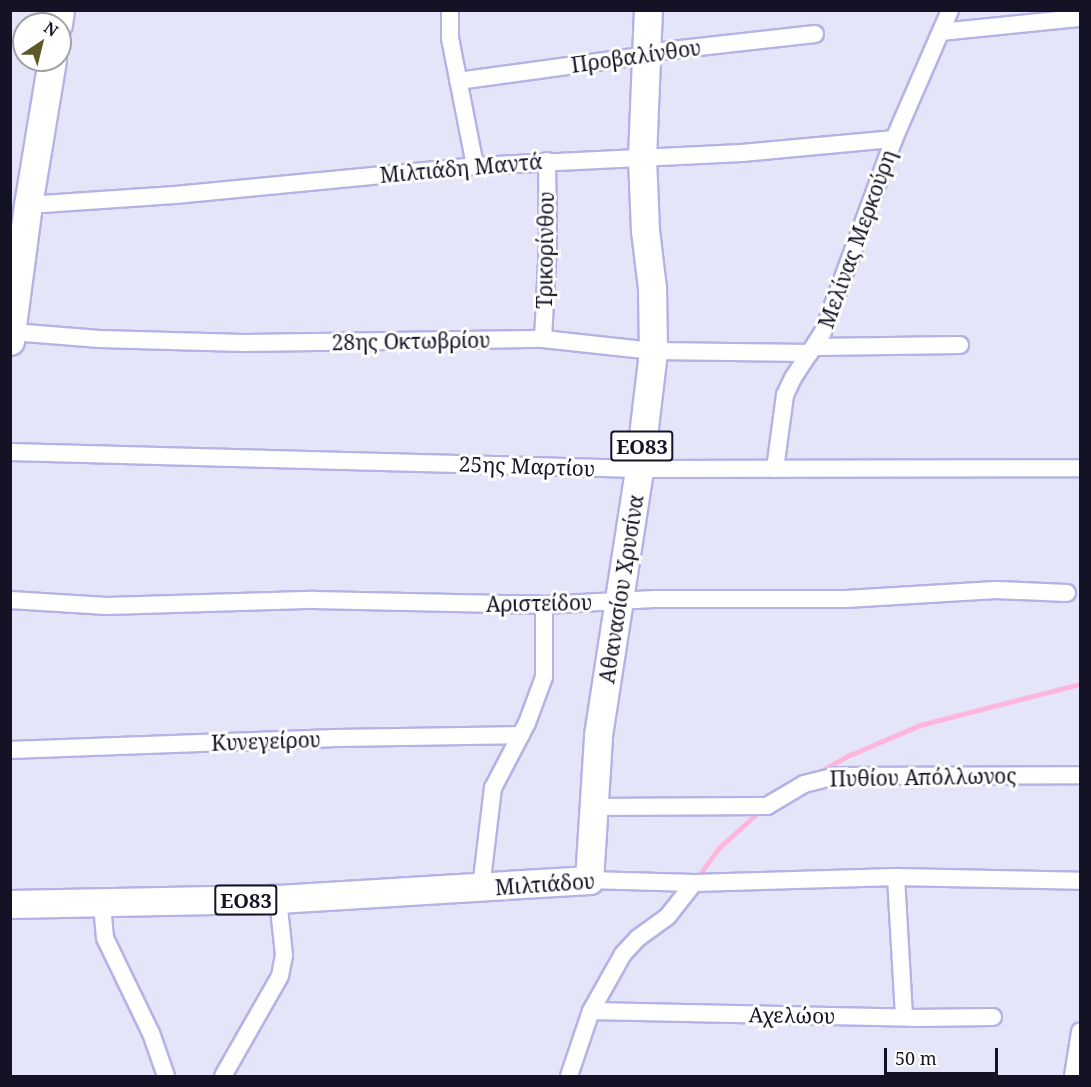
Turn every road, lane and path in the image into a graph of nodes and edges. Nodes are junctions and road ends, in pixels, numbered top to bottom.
1 (450, 10) edge
2 (648, 10) edge
3 (950, 10) edge
4 (1080, 18) edge
5 (941, 32) junction
6 (815, 34) dead end
7 (646, 53) junction
8 (50, 72) edge
9 (458, 81) junction
10 (894, 139) junction
11 (642, 158) junction
12 (547, 160) junction
13 (475, 166) junction
14 (28, 205) junction
15 (11, 336) edge
16 (543, 339) junction
17 (960, 345) dead end
18 (813, 350) junction
19 (653, 351) junction
20 (10, 452) edge
21 (1080, 468) edge
22 (639, 469) junction
23 (775, 469) junction
24 (1067, 593) dead end
25 (10, 600) edge
26 (619, 602) junction
27 (544, 605) junction
28 (521, 735) junction
29 (10, 750) edge
30 (1080, 775) edge
31 (593, 807) junction
32 (896, 877) junction
33 (589, 880) junction
34 (1080, 881) edge
35 (694, 884) junction
36 (481, 888) junction
37 (278, 899) junction
38 (10, 904) edge
39 (102, 904) junction
40 (591, 1011) junction
41 (904, 1017) junction
42 (993, 1017) dead end
43 (1080, 1032) edge
44 (166, 1077) edge
45 (223, 1077) edge
46 (569, 1077) edge
47 (1072, 1077) edge

1 - 9 street
2 - 7 main road, Αθανασίου Χρυσίνα / ΕΟ83
3 - 5 street, Μελίνας Μερκούρη
4 - 5 street
5 - 10 street, Μελίνας Μερκούρη
6 - 7 street, Προβαλίνθου
7 - 9 street, Προβαλίνθου
7 - 11 main road, Αθανασίου Χρυσίνα / ΕΟ83
8 - 14 main road
9 - 13 street
10 - 11 street, Μιλτιάδη Μαντά
10 - 18 street, Μελίνας Μερκούρη
11 - 12 street, Μιλτιάδη Μαντά
11 - 19 main road, Αθανασίου Χρυσίνα / ΕΟ83
12 - 13 street, Μιλτιάδη Μαντά
12 - 16 street, Τρικορίνθου
13 - 14 street, Μιλτιάδη Μαντά
14 - 15 main road
15 - 16 street, 28ης Οκτωβρίου
16 - 19 street, 28ης Οκτωβρίου
17 - 18 street, 28ης Οκτωβρίου
18 - 19 street, 28ης Οκτωβρίου
18 - 23 street, Μελίνας Μερκούρη
19 - 22 main road, Αθανασίου Χρυσίνα / ΕΟ83
20 - 22 street, 25ης Μαρτίου
21 - 23 street, 25ης Μαρτίου
22 - 23 street, 25ης Μαρτίου
22 - 26 main road, Αθανασίου Χρυσίνα / ΕΟ83
24 - 26 street, Αριστείδου
25 - 27 street, Αριστείδου
26 - 27 street, Αριστείδου
26 - 31 main road, Αθανασίου Χρυσίνα / ΕΟ83
27 - 28 street
28 - 29 street, Κυνεγείρου
28 - 36 street
30 - 31 street, Πυθίου Απόλλωνος
31 - 33 main road, Αθανασίου Χρυσίνα / ΕΟ83
32 - 34 street, Μιλτιάδου
32 - 35 street, Μιλτιάδου
32 - 41 street
33 - 35 street, Μιλτιάδου
33 - 36 main road, Μιλτιάδου / ΕΟ83
35 - 40 street
36 - 37 main road, Μιλτιάδου / ΕΟ83
37 - 39 main road, Μιλτιάδου / ΕΟ83
37 - 45 street
38 - 39 main road, Μιλτιάδου / ΕΟ83
39 - 44 street
40 - 41 street, Αχελώου
40 - 46 street
41 - 42 street, Αχελώου
43 - 47 street

